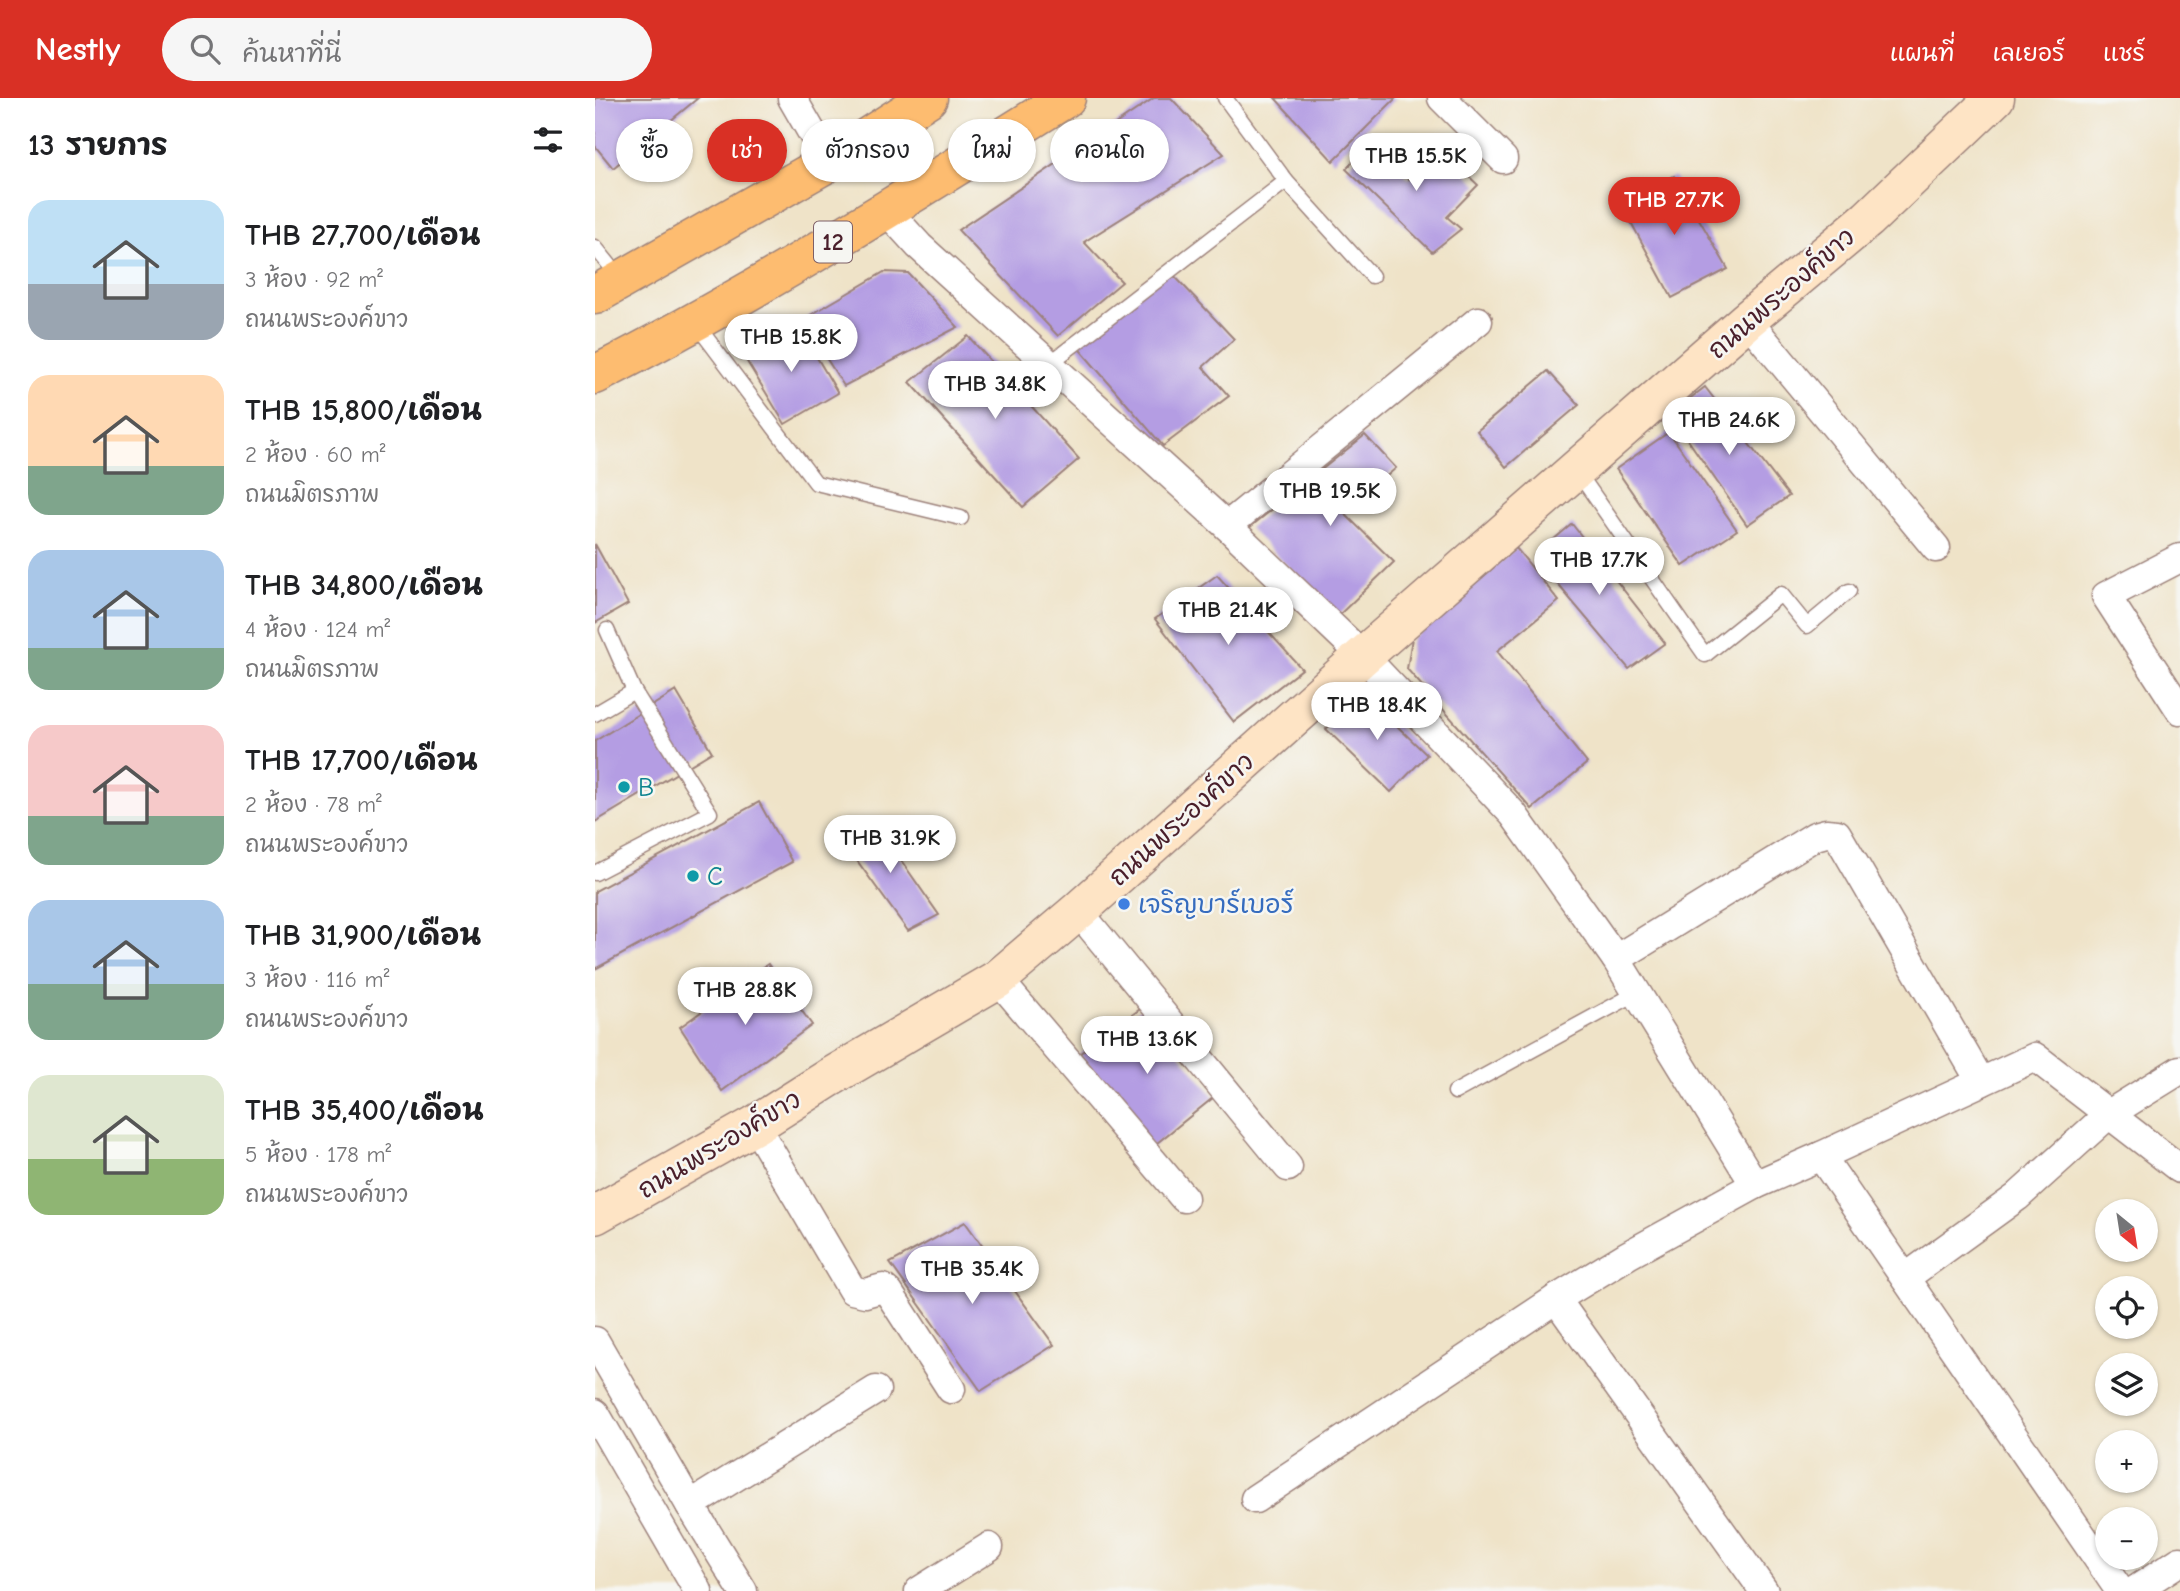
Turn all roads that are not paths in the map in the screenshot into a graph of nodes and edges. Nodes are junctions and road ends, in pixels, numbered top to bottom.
1 (792, 98) edge
2 (928, 98) edge
3 (1066, 98) edge
4 (1225, 98) edge
5 (1441, 98) edge
6 (1995, 98) edge
7 (804, 119) edge
8 (896, 119) edge
9 (1503, 159) dead end
10 (801, 178) edge
11 (1286, 181) junction
12 (887, 211) junction
13 (595, 247) edge
14 (1372, 276) dead end
15 (609, 288) edge
16 (1747, 320) junction
17 (1478, 321) dead end
18 (694, 322) junction
19 (1049, 364) junction
20 (595, 375) edge
21 (1576, 470) junction
22 (961, 518) dead end
23 (1227, 526) junction
24 (1936, 548) dead end
25 (2180, 558) edge
26 (1849, 591) dead end
27 (607, 630) dead end
28 (1363, 656) junction
29 (634, 691) junction
30 (2180, 710) edge
31 (595, 715) edge
32 (595, 873) edge
33 (1078, 911) junction
34 (1616, 959) junction
35 (998, 979) junction
36 (1637, 993) junction
37 (2180, 1070) edge
38 (1981, 1082) junction
39 (1455, 1092) dead end
40 (2109, 1114) junction
41 (755, 1125) junction
42 (1821, 1156) junction
43 (1288, 1167) dead end
44 (2180, 1169) edge
45 (1755, 1185) junction
46 (1184, 1198) dead end
47 (595, 1215) edge
48 (1905, 1278) junction
49 (1556, 1299) junction
50 (595, 1341) edge
51 (951, 1389) dead end
52 (876, 1390) dead end
53 (595, 1413) edge
54 (1255, 1499) dead end
55 (690, 1506) junction
56 (989, 1547) dead end
57 (2180, 1561) edge
58 (698, 1591) edge
59 (743, 1591) edge
60 (919, 1591) edge
61 (1764, 1591) edge
62 (2120, 1591) edge
63 (2134, 1591) edge

1 - 7 street
2 - 8 main road
3 - 12 main road, 12
4 - 11 lane
5 - 9 street
6 - 16 street, ถนนพระองค์ขาว
10 - 15 main road
11 - 14 lane
11 - 19 lane
12 - 18 main road, 12
12 - 19 street
13 - 15 lane
16 - 21 street, ถนนพระองค์ขาว
16 - 24 street
17 - 23 street
18 - 20 main road, 12
18 - 22 lane
19 - 23 street
21 - 26 lane
21 - 28 street, ถนนพระองค์ขาว
23 - 28 street
25 - 30 street
27 - 29 lane
28 - 33 street, ถนนพระองค์ขาว
28 - 34 street
29 - 31 lane
29 - 32 lane
33 - 35 street, ถนนพระองค์ขาว
33 - 43 street
34 - 36 street
34 - 38 street
35 - 41 street, ถนนพระองค์ขาว
35 - 46 street
36 - 39 lane
36 - 45 street
37 - 40 street
38 - 40 street
38 - 42 street
40 - 44 street
40 - 48 street
41 - 47 street, ถนนพระองค์ขาว
41 - 51 street
42 - 45 street
42 - 48 street
45 - 49 street
48 - 62 street
49 - 54 street
49 - 61 street
50 - 55 street
52 - 55 street
53 - 58 street
55 - 59 street
56 - 60 street
57 - 63 street

